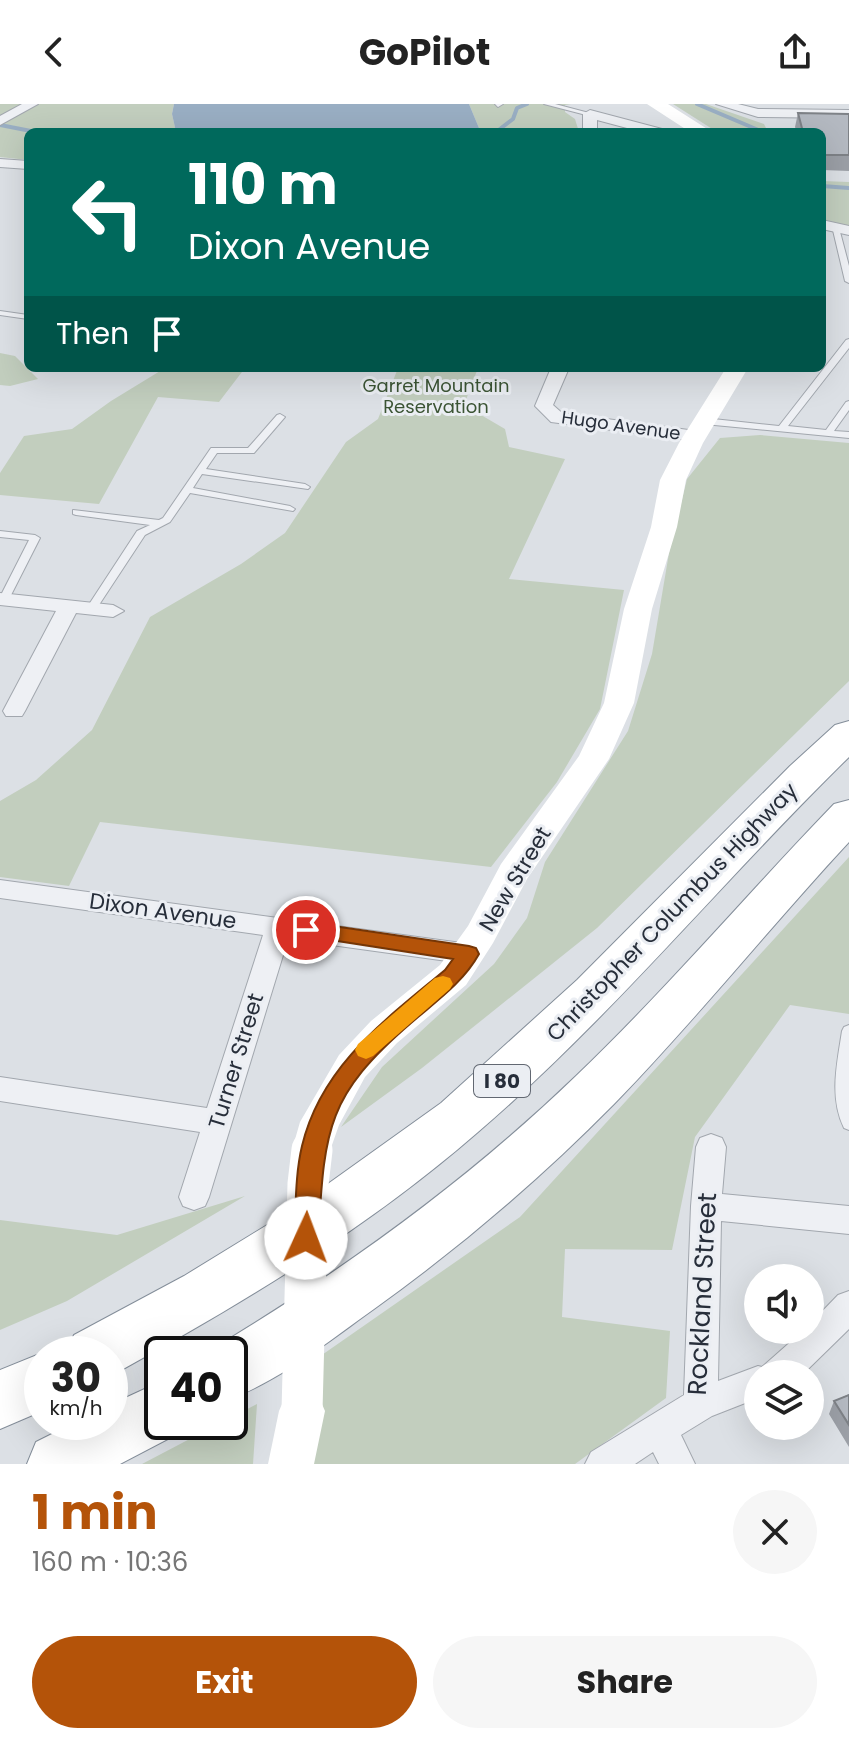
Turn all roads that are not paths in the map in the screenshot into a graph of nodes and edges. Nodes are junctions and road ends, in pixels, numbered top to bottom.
1 (32, 104) edge
2 (547, 104) edge
3 (656, 104) edge
4 (722, 104) edge
5 (775, 109) edge
6 (590, 114) junction
7 (849, 114) edge
8 (0, 121) edge
9 (590, 128) edge
10 (642, 128) edge
11 (696, 128) edge
12 (0, 163) edge
13 (24, 165) edge
14 (835, 228) edge
15 (849, 281) edge
16 (3, 313) dead end
17 (24, 316) edge
18 (849, 342) edge
19 (826, 371) edge
20 (558, 372) edge
21 (735, 372) edge
22 (826, 372) edge
23 (849, 404) edge
24 (280, 417) dead end
25 (700, 428) junction
26 (781, 429) junction
27 (828, 433) junction
28 (849, 435) edge
29 (200, 471) junction
30 (305, 487) dead end
31 (187, 490) junction
32 (290, 509) dead end
33 (76, 512) dead end
34 (160, 523) junction
35 (0, 534) edge
36 (2, 599) edge
37 (80, 608) junction
38 (113, 611) dead end
39 (14, 711) dead end
40 (849, 734) edge
41 (849, 815) edge
42 (0, 889) edge
43 (279, 926) junction
44 (469, 954) junction
45 (849, 1031) edge
46 (0, 1089) edge
47 (217, 1122) junction
48 (849, 1124) edge
49 (711, 1147) dead end
50 (194, 1197) dead end
51 (706, 1206) junction
52 (849, 1220) edge
53 (849, 1306) edge
54 (127, 1336) edge
55 (248, 1360) edge
56 (795, 1360) edge
57 (744, 1387) edge
58 (24, 1389) edge
59 (0, 1400) edge
60 (701, 1404) junction
61 (144, 1419) edge
62 (660, 1428) junction
63 (58, 1464) edge
64 (291, 1464) edge
65 (603, 1464) edge
66 (677, 1464) edge

1 - 8 street
2 - 6 lane
3 - 11 street
4 - 5 street
5 - 7 street
6 - 9 street
6 - 10 street
12 - 13 street
14 - 15 lane
16 - 17 lane
18 - 19 lane
20 - 25 street, Hugo Avenue
21 - 25 street, New Street
22 - 26 lane
23 - 27 lane
24 - 29 lane
25 - 26 lane
25 - 44 street, New Street
26 - 27 lane
27 - 28 lane
29 - 30 lane
29 - 31 lane
31 - 32 lane
31 - 34 lane
33 - 34 lane
34 - 37 lane
35 - 36 lane
36 - 37 street
37 - 38 street
37 - 39 street
40 - 54 highway, Christopher Columbus Highway / I 80
41 - 55 highway
42 - 43 street, Dixon Avenue
43 - 44 street, Dixon Avenue
43 - 47 street, Turner Street
44 - 64 street, New Street, bridge
45 - 48 lane
46 - 47 street
47 - 50 street, Turner Street
49 - 51 street, Rockland Street
51 - 52 street
51 - 60 street, Rockland Street
53 - 56 street
57 - 60 street
58 - 59 highway
60 - 62 street, Rockland Street
61 - 63 highway
62 - 65 street, Rockland Street
62 - 66 street

